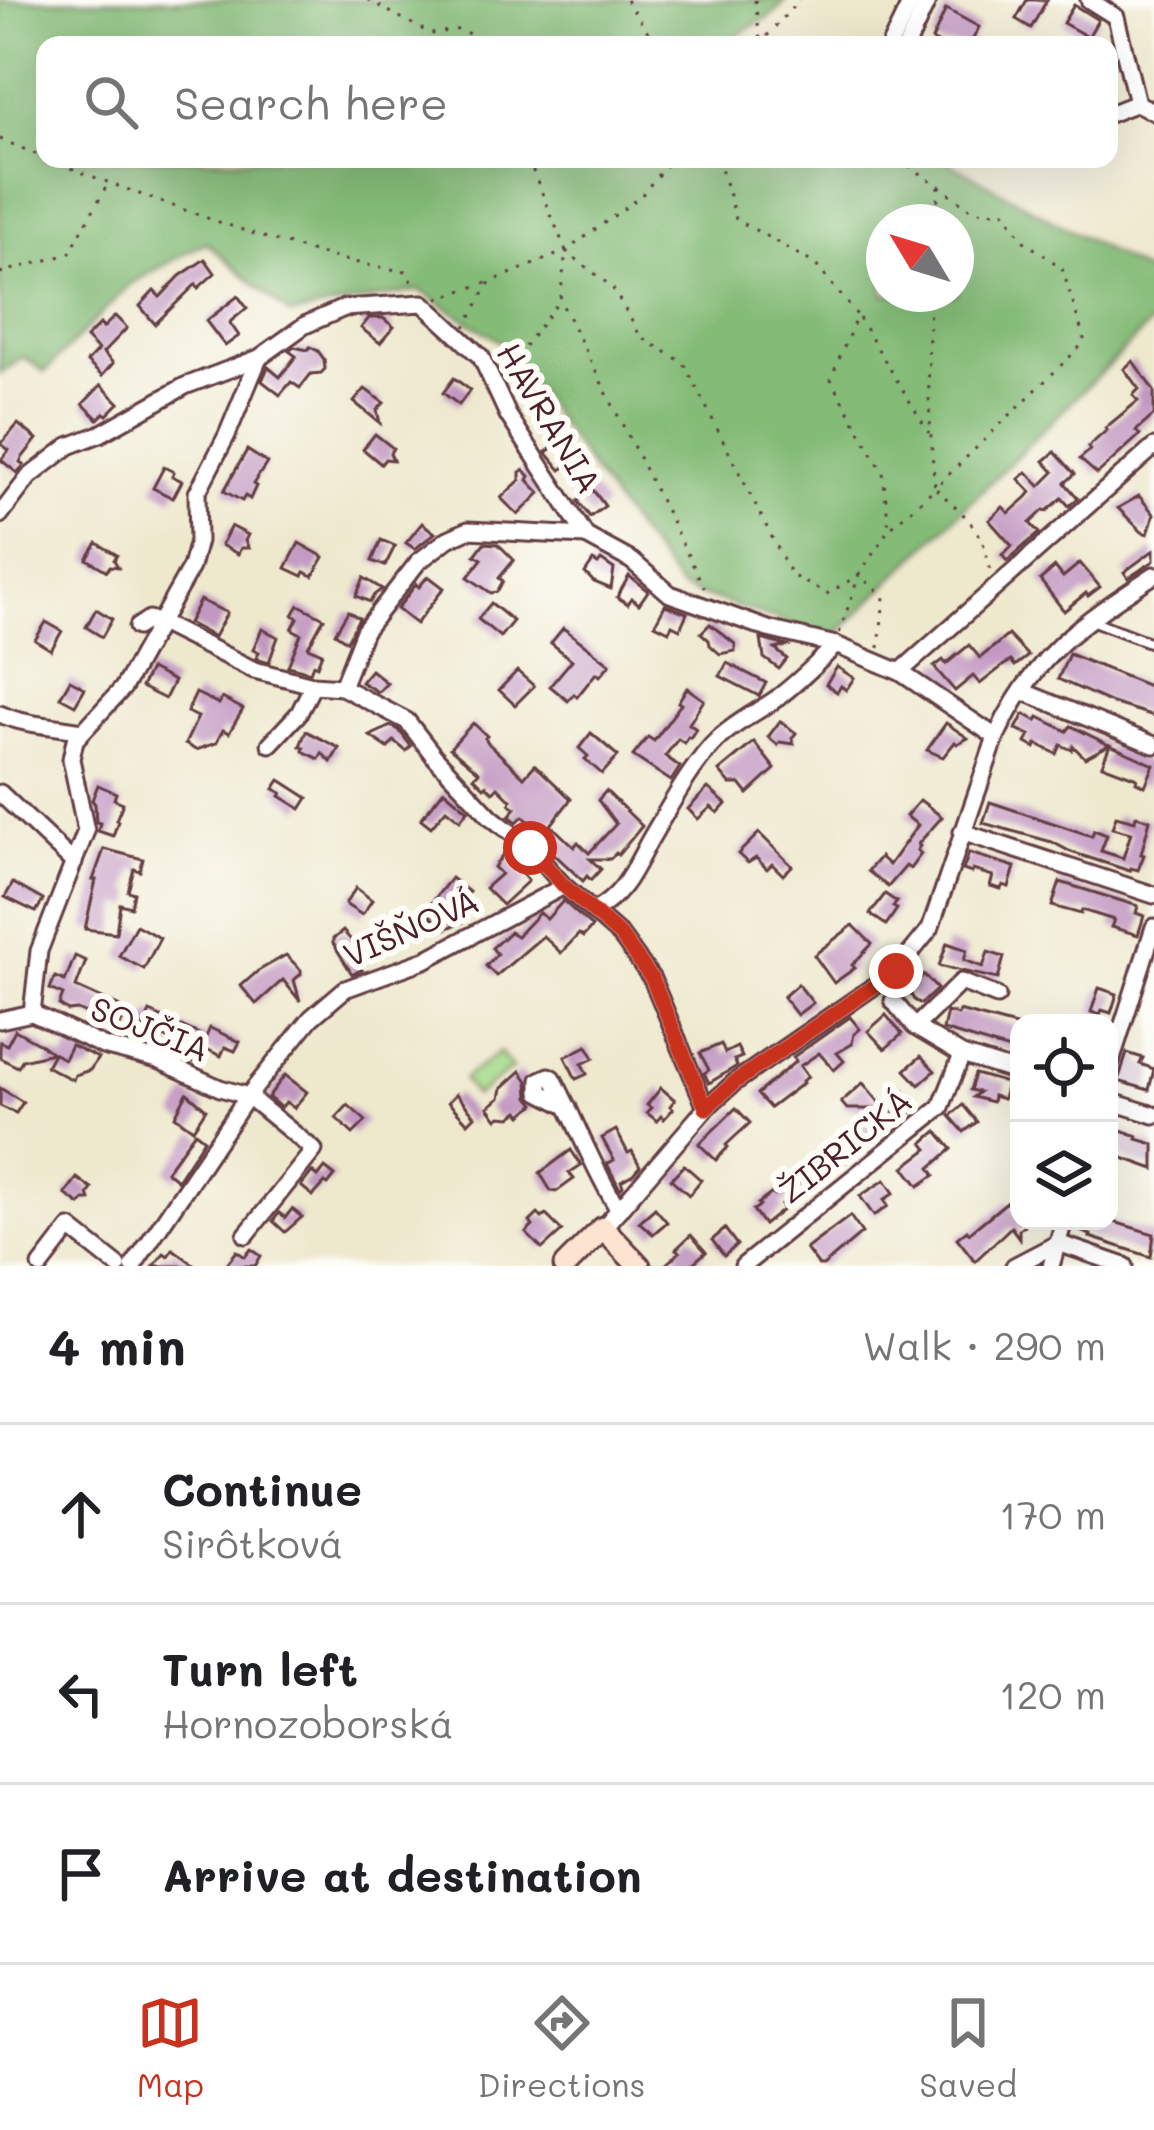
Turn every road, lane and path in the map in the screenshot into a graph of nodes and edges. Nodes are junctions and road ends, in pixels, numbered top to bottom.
1 (368, 0) edge
2 (626, 0) edge
3 (755, 0) edge
4 (799, 0) edge
5 (928, 0) edge
6 (1088, 0) edge
7 (911, 13) edge
8 (472, 36) edge
9 (651, 36) edge
10 (759, 36) edge
11 (767, 36) edge
12 (1137, 103) junction
13 (1118, 110) edge
14 (1154, 112) edge
15 (0, 139) edge
16 (36, 154) edge
17 (70, 168) edge
18 (531, 168) edge
19 (664, 168) edge
20 (721, 168) edge
21 (912, 168) edge
22 (108, 184) junction
23 (939, 186) junction
24 (938, 204) edge
25 (566, 251) junction
26 (0, 273) edge
27 (490, 282) junction
28 (560, 300) junction
29 (423, 303) junction
30 (930, 312) edge
31 (857, 315) junction
32 (460, 337) junction
33 (259, 358) junction
34 (494, 386) junction
35 (930, 434) junction
36 (1154, 447) edge
37 (934, 488) junction
38 (0, 515) edge
39 (889, 529) junction
40 (586, 536) junction
41 (859, 575) junction
42 (1154, 575) edge
43 (999, 584) junction
44 (715, 610) junction
45 (1087, 619) junction
46 (160, 622) junction
47 (137, 627) dead end
48 (1154, 644) edge
49 (836, 645) junction
50 (878, 662) junction
51 (900, 672) junction
52 (313, 685) junction
53 (342, 687) junction
54 (1022, 691) junction
55 (0, 715) edge
56 (81, 731) junction
57 (996, 737) junction
58 (270, 744) dead end
59 (1154, 745) edge
60 (0, 793) edge
61 (962, 832) junction
62 (74, 863) junction
63 (564, 886) junction
64 (1154, 895) edge
65 (594, 911) junction
66 (1154, 927) edge
67 (997, 996) dead end
68 (893, 1001) dead end
69 (32, 1013) junction
70 (0, 1020) edge
71 (915, 1027) junction
72 (1118, 1040) edge
73 (962, 1055) junction
74 (1010, 1070) edge
75 (248, 1096) junction
76 (1118, 1104) edge
77 (568, 1107) dead end
78 (706, 1108) junction
79 (1154, 1115) edge
80 (619, 1210) junction
81 (603, 1228) junction
82 (1062, 1230) edge
83 (246, 1235) dead end
84 (1058, 1243) junction
85 (1017, 1265) edge
86 (41, 1266) edge
87 (118, 1266) edge
88 (133, 1266) edge
89 (565, 1266) edge
90 (638, 1266) edge
91 (743, 1266) edge
92 (1051, 1266) edge
93 (1125, 1266) edge

1 - 8 path
2 - 9 path
3 - 10 path
4 - 11 path
5 - 7 street
6 - 12 street
12 - 13 street
12 - 14 street
15 - 16 path
17 - 22 path
18 - 25 path
19 - 25 path
20 - 31 path
21 - 23 path
22 - 26 path
22 - 29 path
23 - 24 path
23 - 37 path
25 - 27 path
25 - 28 path
25 - 41 path
27 - 29 path
27 - 32 path
28 - 34 path
28 - 44 path
29 - 32 street, HAVRANIA
29 - 33 street
30 - 35 path
31 - 35 path
31 - 39 path
32 - 34 street, HAVRANIA
33 - 38 street
33 - 46 street
34 - 40 street, HAVRANIA
35 - 37 path
36 - 43 street
37 - 39 path
37 - 43 path
39 - 41 path
40 - 44 street, HAVRANIA
40 - 53 street
41 - 49 path
41 - 50 path
42 - 45 street
43 - 51 street
44 - 49 street, HAVRANIA
45 - 48 lane
45 - 54 street
46 - 47 street
46 - 52 street
46 - 56 street
49 - 50 street, HAVRANIA
49 - 65 street
50 - 51 street, HAVRANIA
51 - 57 street, HAVRANIA
52 - 53 street
52 - 58 street
53 - 63 street
54 - 57 street
54 - 59 street
55 - 56 street
56 - 62 street
57 - 61 street
60 - 62 street
61 - 64 street
61 - 78 street
62 - 69 street
63 - 65 street
63 - 75 street, VIŠŇOVÁ
65 - 78 street
66 - 72 street
67 - 71 street
68 - 71 street
69 - 70 street
69 - 75 street, SOJČIA
71 - 73 street
73 - 74 street
73 - 91 street, ŽIBRICKÁ
75 - 83 street
75 - 88 street, VIŠŇOVÁ
76 - 79 street
77 - 80 street
78 - 80 street
80 - 81 street
81 - 89 street
81 - 90 street
82 - 84 street
84 - 85 street
84 - 92 street
84 - 93 street
86 - 87 street

